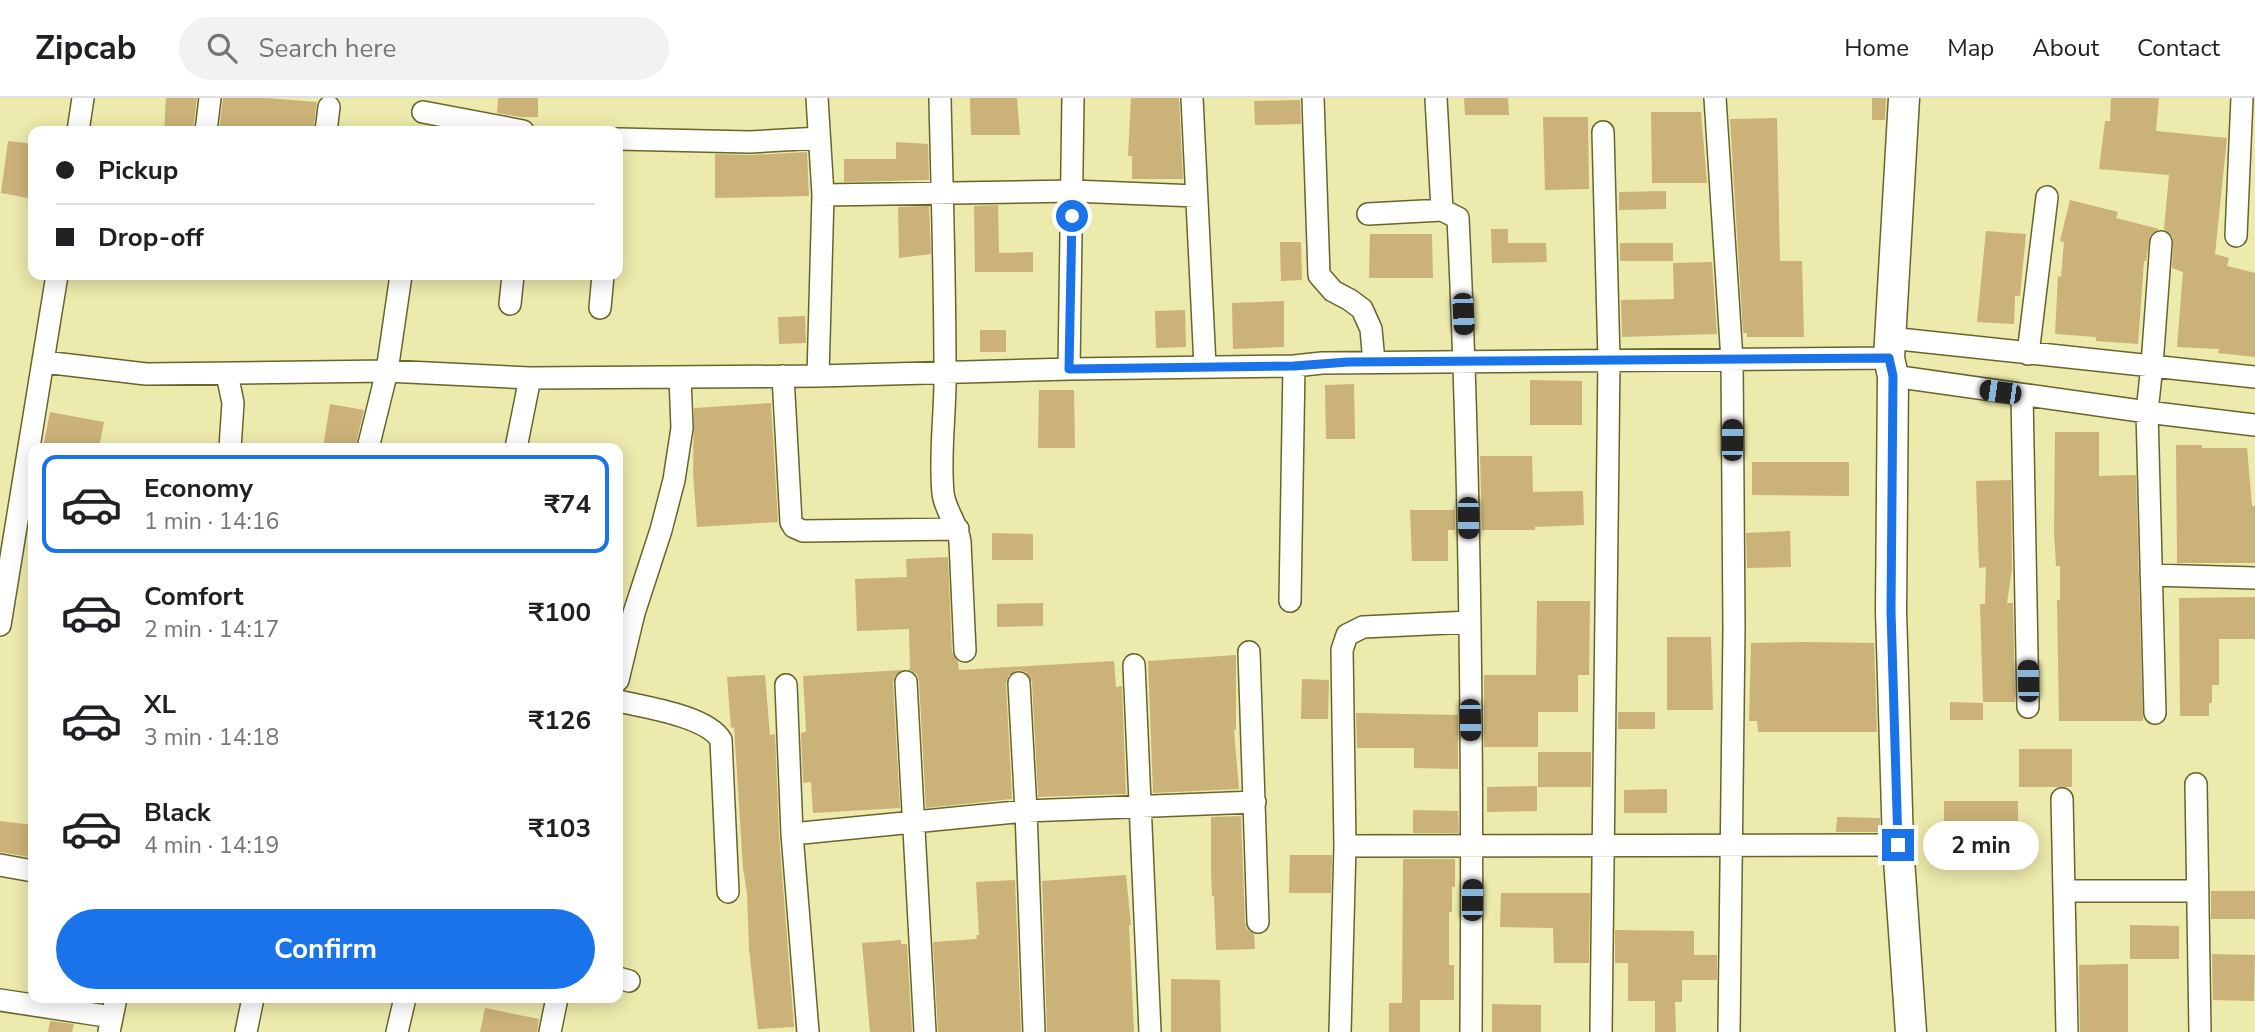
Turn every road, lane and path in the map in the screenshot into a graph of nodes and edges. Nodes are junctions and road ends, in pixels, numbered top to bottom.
1 (83, 98) edge
2 (210, 98) edge
3 (817, 98) edge
4 (940, 98) edge
5 (1073, 98) edge
6 (1192, 98) edge
7 (1313, 98) edge
8 (1436, 98) edge
9 (1715, 98) edge
10 (1903, 98) edge
11 (2242, 98) edge
12 (329, 107) dead end
13 (422, 114) edge
14 (79, 126) edge
15 (207, 126) edge
16 (327, 126) edge
17 (493, 126) edge
18 (1603, 132) dead end
19 (819, 138) junction
20 (623, 139) edge
21 (1073, 191) junction
22 (942, 193) junction
23 (822, 195) junction
24 (1196, 196) junction
25 (2046, 197) dead end
26 (1442, 210) junction
27 (1368, 214) dead end
28 (2236, 236) dead end
29 (2161, 242) dead end
30 (56, 280) edge
31 (400, 280) edge
32 (512, 280) edge
33 (603, 280) edge
34 (510, 304) dead end
35 (600, 308) dead end
36 (1938, 344) junction
37 (2028, 354) junction
38 (1891, 358) junction
39 (1609, 360) junction
40 (1731, 360) junction
41 (44, 362) junction
42 (1374, 362) junction
43 (1465, 362) junction
44 (2152, 365) junction
45 (1205, 366) junction
46 (1294, 366) junction
47 (1069, 369) junction
48 (387, 371) junction
49 (946, 373) junction
50 (227, 374) junction
51 (783, 376) junction
52 (818, 376) junction
53 (680, 377) junction
54 (2255, 377) edge
55 (530, 378) junction
56 (1937, 383) junction
57 (2022, 395) junction
58 (2147, 412) junction
59 (2255, 425) edge
60 (30, 443) edge
61 (230, 443) edge
62 (369, 443) edge
63 (517, 443) edge
64 (28, 458) edge
65 (958, 529) junction
66 (2151, 575) junction
67 (2255, 578) edge
68 (1290, 601) dead end
69 (1470, 622) junction
70 (0, 625) edge
71 (965, 651) dead end
72 (1249, 652) dead end
73 (623, 659) edge
74 (1134, 665) dead end
75 (905, 682) dead end
76 (1018, 683) dead end
77 (786, 685) dead end
78 (623, 702) edge
79 (2028, 707) dead end
80 (2155, 713) dead end
81 (2196, 784) dead end
82 (2063, 799) dead end
83 (1255, 802) junction
84 (1142, 807) junction
85 (1026, 811) junction
86 (914, 822) junction
87 (792, 834) junction
88 (1732, 845) junction
89 (1898, 845) junction
90 (1345, 846) junction
91 (1472, 847) junction
92 (1603, 847) junction
93 (0, 865) edge
94 (28, 870) edge
95 (2064, 891) junction
96 (2198, 891) junction
97 (728, 892) dead end
98 (1258, 922) dead end
99 (0, 1000) edge
100 (252, 1003) edge
101 (404, 1003) edge
102 (556, 1003) edge
103 (112, 1015) edge
104 (246, 1032) edge
105 (397, 1032) edge
106 (550, 1032) edge
107 (808, 1032) edge
108 (925, 1032) edge
109 (1034, 1032) edge
110 (1150, 1032) edge
111 (1340, 1032) edge
112 (1471, 1032) edge
113 (1601, 1032) edge
114 (1729, 1032) edge
115 (1911, 1032) edge
116 (2067, 1032) edge
117 (2200, 1032) edge

1 - 14 street
2 - 15 street
3 - 19 street
4 - 22 street
5 - 21 street
6 - 24 street
7 - 42 street
8 - 26 street
9 - 40 street
10 - 38 street
11 - 28 street
12 - 16 street
13 - 17 street
18 - 39 street
19 - 20 street
19 - 23 street
21 - 22 street
21 - 24 street
21 - 47 street
22 - 23 street
22 - 49 street
23 - 52 street
24 - 45 street
25 - 37 street
26 - 27 street
26 - 43 street
29 - 44 street
30 - 41 street
31 - 48 street
32 - 34 street
33 - 35 street
36 - 37 street
36 - 38 street
36 - 56 street
37 - 44 street
38 - 40 street
38 - 56 street
38 - 89 street
39 - 40 street
39 - 43 street
39 - 92 street
40 - 88 street
41 - 50 street
41 - 60 street
42 - 43 street
42 - 46 street
43 - 69 street
44 - 54 street
44 - 58 street
45 - 46 street
45 - 47 street
46 - 68 street
47 - 49 street
48 - 50 street
48 - 55 street
48 - 62 street
49 - 52 street
49 - 65 street
50 - 61 street
51 - 52 street
51 - 53 street
51 - 65 street
53 - 55 street
53 - 73 street
55 - 63 street
56 - 57 street
57 - 58 street
57 - 79 street
58 - 59 street
58 - 66 street
64 - 70 street
65 - 71 street
66 - 67 street
66 - 80 street
69 - 90 street
69 - 91 street
72 - 83 street
74 - 84 street
75 - 86 street
76 - 85 street
77 - 87 street
78 - 97 street
81 - 96 street
82 - 95 street
83 - 84 street
83 - 98 street
84 - 85 street
84 - 110 street
85 - 86 street
85 - 109 street
86 - 87 street
86 - 108 street
87 - 107 street
88 - 89 street
88 - 92 street
88 - 114 street
89 - 115 street
90 - 91 street
90 - 111 street
91 - 92 street
91 - 112 street
92 - 113 street
93 - 94 street
95 - 96 street
95 - 116 street
96 - 117 street
99 - 103 street
100 - 104 street
101 - 105 street
102 - 106 street

